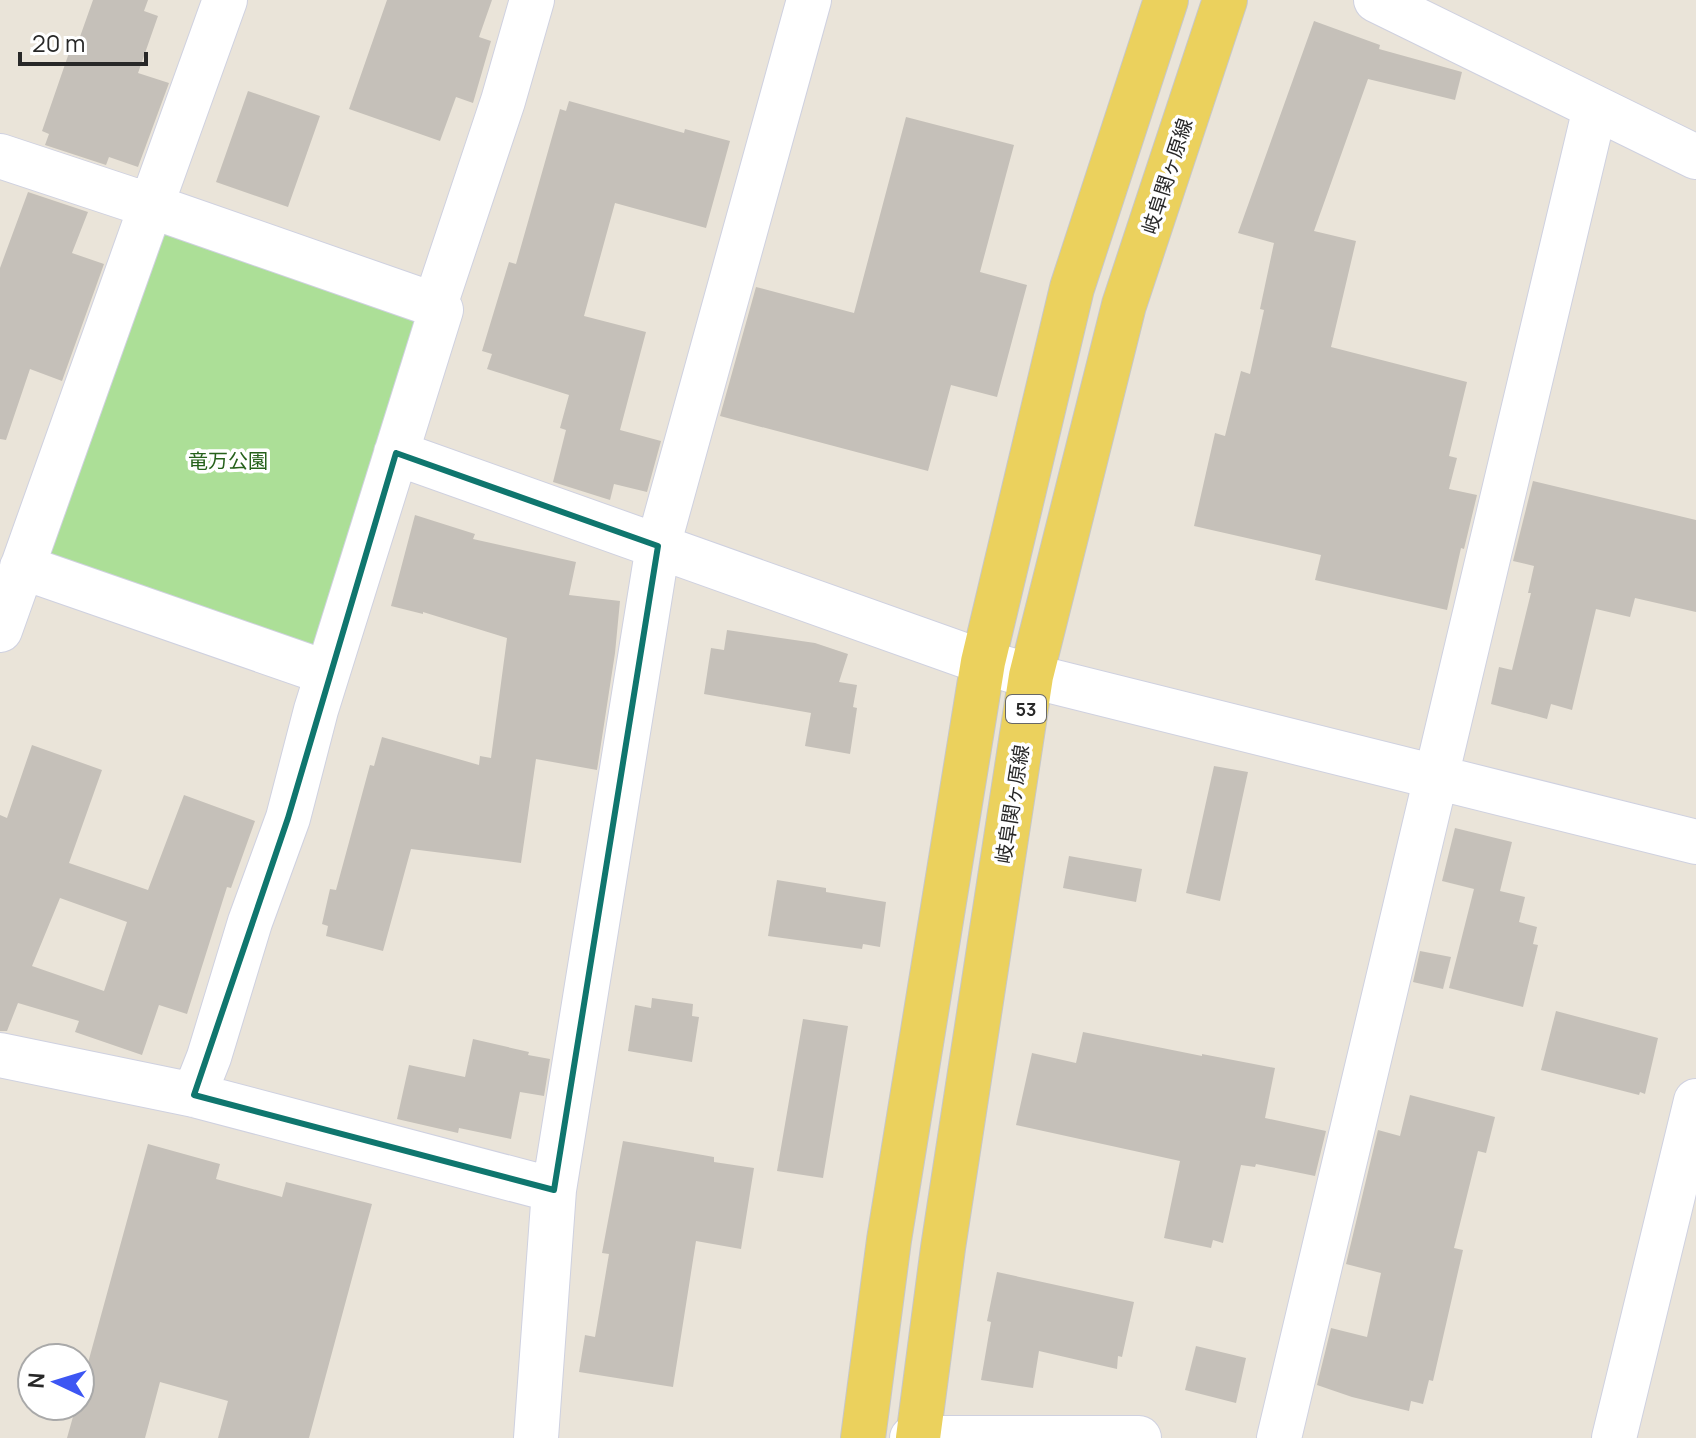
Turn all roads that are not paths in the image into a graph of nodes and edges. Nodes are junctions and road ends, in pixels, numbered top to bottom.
1 (225, 0) edge
2 (532, 0) edge
3 (809, 0) edge
4 (1166, 0) edge
5 (1225, 0) edge
6 (1376, 0) edge
7 (1595, 108) junction
8 (0, 156) edge
9 (1696, 157) edge
10 (151, 206) junction
11 (435, 305) junction
12 (396, 453) junction
13 (658, 546) junction
14 (22, 567) junction
15 (0, 630) edge
16 (983, 662) junction
17 (327, 673) junction
18 (1031, 676) junction
19 (1436, 777) junction
20 (1696, 842) edge
21 (0, 1055) edge
22 (194, 1095) junction
23 (1696, 1101) edge
24 (554, 1190) junction
25 (536, 1438) edge
26 (863, 1438) edge
27 (916, 1438) edge
28 (1139, 1438) edge
29 (1279, 1438) edge
30 (1614, 1438) edge

1 - 10 street
2 - 11 street
3 - 13 street
4 - 16 main road, 53
5 - 18 main road, 岐阜関ヶ原線 / 53
6 - 7 street
7 - 9 street
7 - 19 street
8 - 10 street
10 - 11 street
10 - 14 street
11 - 12 street
12 - 13 street
12 - 17 street
13 - 16 street
13 - 24 street
14 - 15 street
14 - 17 street
16 - 18 street
16 - 26 main road, 53
17 - 22 street
18 - 19 street
18 - 27 main road, 岐阜関ヶ原線 / 53
19 - 20 street
19 - 29 street
21 - 22 street
22 - 24 street
23 - 30 street
24 - 25 street
27 - 28 street

